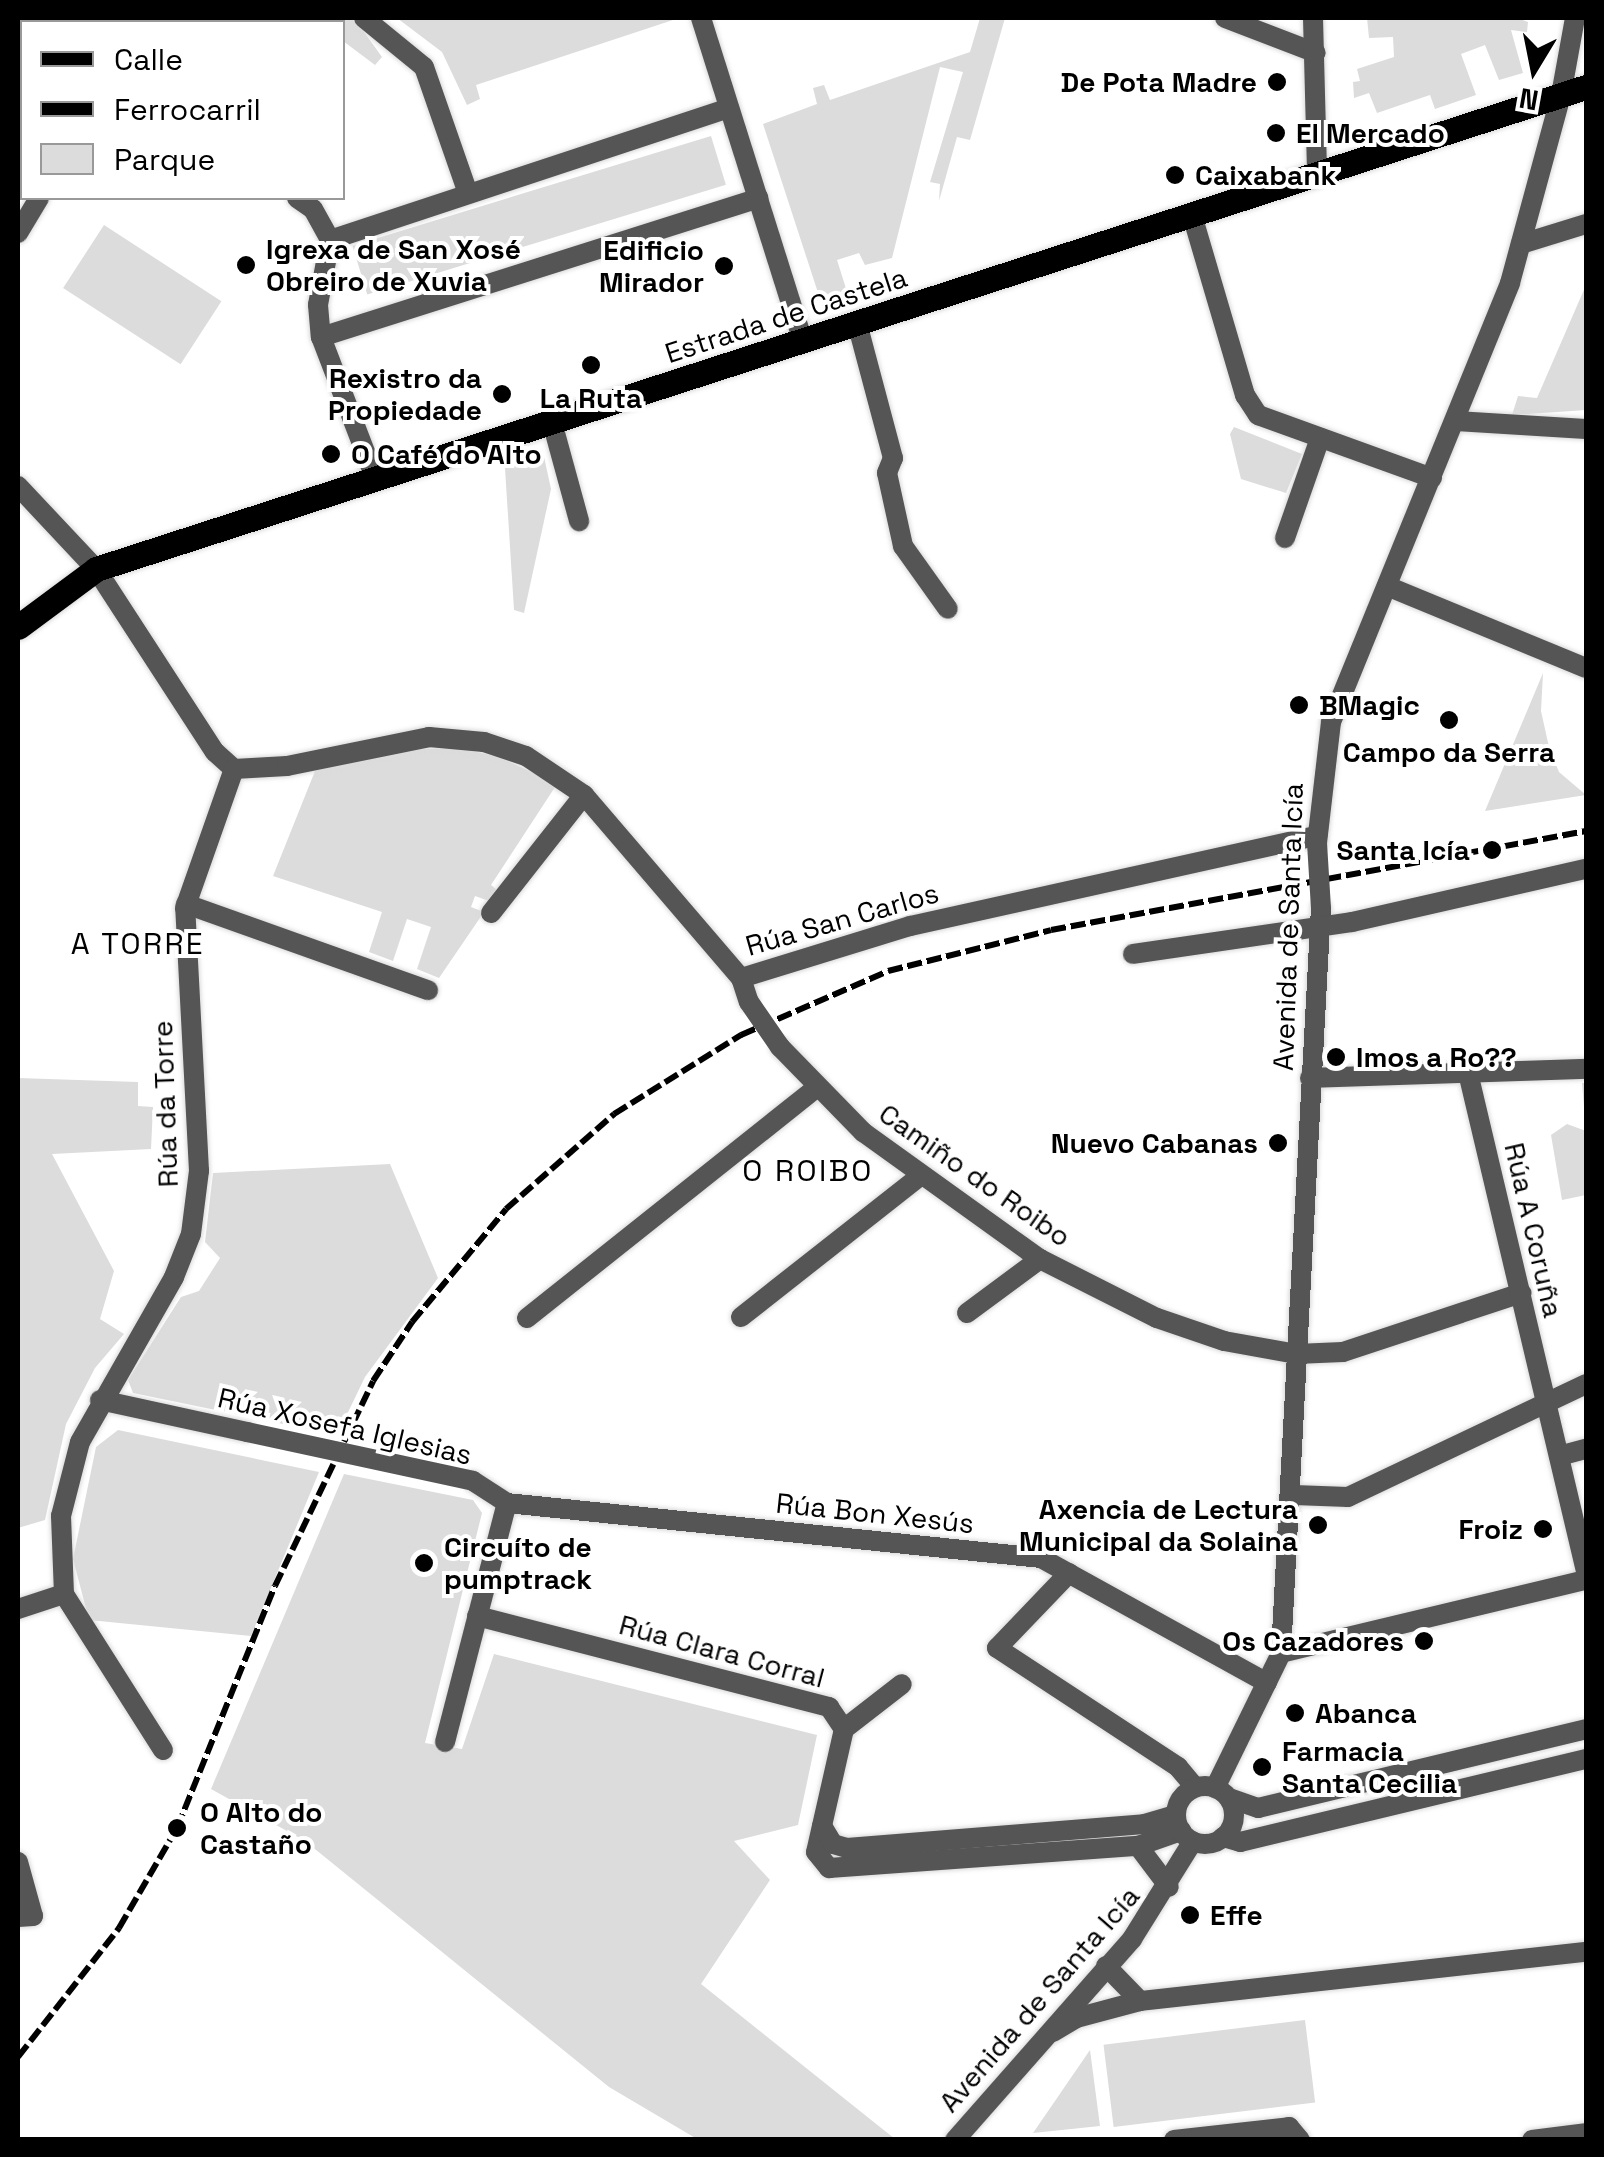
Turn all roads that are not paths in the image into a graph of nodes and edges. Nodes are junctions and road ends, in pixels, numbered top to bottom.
1 (364, 18) edge
2 (702, 18) edge
3 (1225, 18) edge
4 (1313, 18) edge
5 (1575, 18) edge
6 (1316, 54) junction
7 (1586, 87) edge
8 (1561, 95) junction
9 (728, 108) junction
10 (1317, 174) junction
11 (468, 192) junction
12 (758, 198) junction
13 (37, 200) edge
14 (300, 200) edge
15 (1192, 215) junction
16 (1586, 224) edge
17 (18, 233) edge
18 (330, 240) junction
19 (1521, 244) junction
20 (857, 323) junction
21 (321, 337) junction
22 (803, 340) junction
23 (1456, 421) junction
24 (552, 422) junction
25 (1586, 429) edge
26 (1320, 438) junction
27 (375, 478) junction
28 (1432, 478) junction
29 (18, 486) edge
30 (579, 521) dead end
31 (1285, 538) dead end
32 (96, 569) junction
33 (1387, 586) junction
34 (948, 609) dead end
35 (18, 627) edge
36 (1586, 668) edge
37 (234, 769) junction
38 (584, 795) junction
39 (1317, 840) junction
40 (1586, 868) edge
41 (186, 904) junction
42 (491, 913) dead end
43 (1321, 917) junction
44 (1133, 954) dead end
45 (741, 978) junction
46 (428, 990) dead end
47 (1586, 1069) edge
48 (1470, 1077) junction
49 (1310, 1078) junction
50 (816, 1088) junction
51 (919, 1177) junction
52 (1040, 1258) junction
53 (1520, 1293) junction
54 (967, 1313) dead end
55 (741, 1317) dead end
56 (527, 1318) dead end
57 (1296, 1354) junction
58 (1586, 1384) edge
59 (100, 1400) junction
60 (1545, 1400) junction
61 (1586, 1449) edge
62 (1559, 1456) junction
63 (1294, 1495) junction
64 (507, 1502) junction
65 (1068, 1572) junction
66 (1586, 1572) edge
67 (1586, 1580) edge
68 (64, 1594) junction
69 (18, 1609) edge
70 (478, 1616) junction
71 (1281, 1652) junction
72 (1267, 1683) junction
73 (902, 1684) dead end
74 (1586, 1728) edge
75 (844, 1729) junction
76 (445, 1742) dead end
77 (164, 1750) dead end
78 (1586, 1760) edge
79 (1213, 1791) junction
80 (822, 1826) junction
81 (1183, 1830) junction
82 (1224, 1837) junction
83 (1138, 1846) junction
84 (18, 1862) edge
85 (1169, 1887) junction
86 (26, 1916) edge
87 (1586, 1952) edge
88 (1106, 1966) junction
89 (1140, 2001) junction
90 (1027, 2051) junction
91 (1586, 2133) edge
92 (955, 2140) edge
93 (1174, 2140) edge
94 (1300, 2140) edge
95 (1532, 2140) edge

1 - 11 street
2 - 9 street
3 - 6 street
4 - 6 street
5 - 8 street, Avenida de Santa Icía
6 - 10 street
7 - 8 main road, Estrada de Castela
8 - 10 main road, Estrada de Castela
8 - 19 street, Avenida de Santa Icía
9 - 11 street
9 - 12 street
10 - 15 main road, Estrada de Castela
11 - 18 street
12 - 21 street
12 - 22 street
13 - 17 street
14 - 18 street
15 - 20 main road, Estrada de Castela
15 - 26 street
16 - 19 street
18 - 21 street
19 - 23 street, Avenida de Santa Icía
20 - 22 main road, Estrada de Castela
20 - 34 street
21 - 27 street
22 - 24 main road, Estrada de Castela
23 - 25 street
23 - 28 street, Avenida de Santa Icía
24 - 27 main road, Estrada de Castela
24 - 30 street
26 - 28 street
26 - 31 street
27 - 32 main road, Estrada de Castela
28 - 33 street, Avenida de Santa Icía
29 - 32 street
32 - 35 main road, Estrada de Castela
32 - 37 street
33 - 36 street
33 - 39 street, Avenida de Santa Icía
37 - 38 street, Rúa San Carlos
37 - 41 street, Rúa da Torre
38 - 42 street
38 - 45 street, Rúa San Carlos
39 - 43 street, Avenida de Santa Icía, bridge
39 - 45 street, Rúa San Carlos
40 - 43 street
41 - 46 street
41 - 59 street, Rúa da Torre
43 - 44 street
43 - 49 street, Avenida de Santa Icía
45 - 50 street, Camiño do Roibo, bridge
47 - 48 street
48 - 49 street
48 - 53 street, Rúa A Coruña
49 - 57 street, Avenida de Santa Icía
50 - 51 street, Camiño do Roibo
50 - 56 street
51 - 52 street, Camiño do Roibo
51 - 55 street
52 - 54 street
52 - 57 street, Camiño do Roibo
53 - 57 street, Camiño do Roibo
53 - 60 street, Rúa A Coruña
57 - 63 street, Avenida de Santa Icía
58 - 60 street
59 - 64 street, Rúa Xosefa Iglesias, bridge
59 - 68 street, Rúa da Torre
60 - 62 street, Rúa A Coruña
60 - 63 street
61 - 62 street
62 - 66 street, Rúa A Coruña
63 - 71 street, Avenida de Santa Icía
64 - 65 street, Rúa Bon Xesús
64 - 70 street
65 - 72 street, Rúa Bon Xesús
65 - 79 street
67 - 71 street
68 - 69 street
68 - 77 street
70 - 75 street, Rúa Clara Corral
70 - 76 street
71 - 72 street, Avenida de Santa Icía
72 - 79 street, Avenida de Santa Icía
73 - 75 street
74 - 79 street
75 - 80 street
78 - 82 street
79 - 81 street, Avenida de Santa Icía
79 - 82 street
80 - 81 street
80 - 83 street
81 - 82 street
81 - 83 street
81 - 85 street, Avenida de Santa Icía
83 - 85 street
84 - 86 street
85 - 88 street, Avenida de Santa Icía
87 - 89 street
88 - 89 street
88 - 90 street, Avenida de Santa Icía
89 - 90 street
90 - 92 street, Avenida de Santa Icía
91 - 95 street
93 - 94 street

